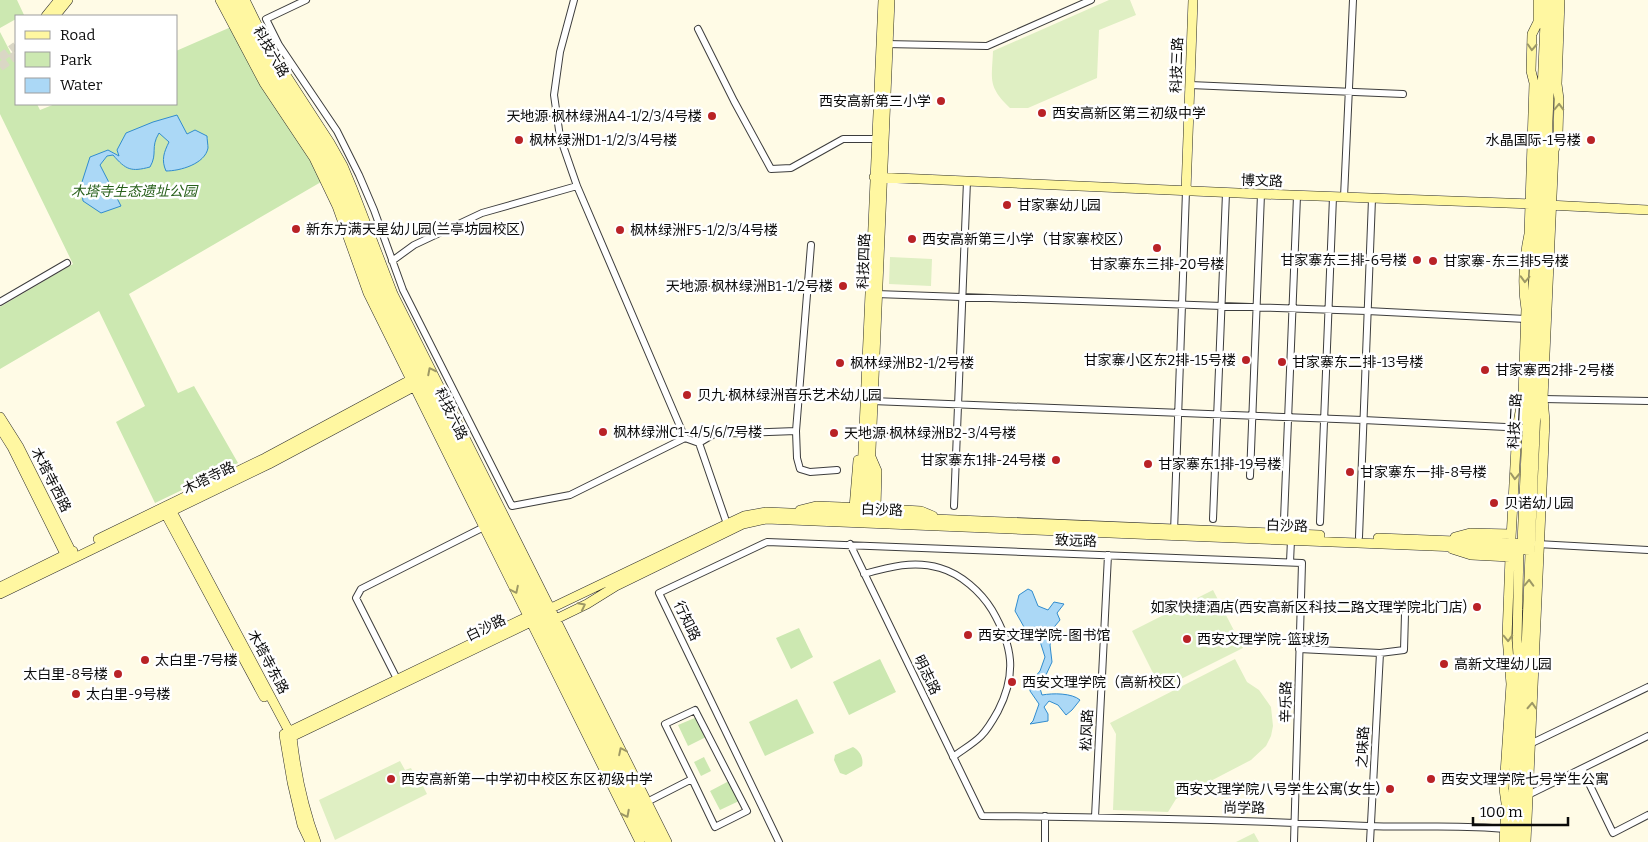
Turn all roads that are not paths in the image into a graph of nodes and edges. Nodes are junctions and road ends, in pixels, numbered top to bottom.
1 (59, 0) edge
2 (68, 0) edge
3 (220, 0) edge
4 (228, 0) edge
5 (236, 0) edge
6 (245, 0) edge
7 (306, 0) edge
8 (574, 0) edge
9 (883, 0) edge
10 (890, 0) edge
11 (1091, 0) edge
12 (1193, 0) edge
13 (1353, 0) edge
14 (1538, 0) edge
15 (1546, 0) edge
16 (1553, 0) edge
17 (1560, 0) edge
18 (47, 15) edge
19 (56, 15) edge
20 (698, 29) dead end
21 (885, 44) junction
22 (1190, 85) junction
23 (1349, 91) junction
24 (1403, 94) dead end
25 (876, 139) junction
26 (878, 178) junction
27 (966, 181) junction
28 (577, 186) junction
29 (1186, 191) junction
30 (1226, 193) junction
31 (1261, 194) junction
32 (1297, 196) junction
33 (1333, 197) junction
34 (1344, 197) junction
35 (1372, 199) junction
36 (1541, 204) junction
37 (1648, 210) edge
38 (811, 245) dead end
39 (392, 261) junction
40 (67, 263) dead end
41 (876, 294) junction
42 (962, 298) junction
43 (0, 302) edge
44 (1182, 304) junction
45 (1222, 306) junction
46 (1257, 308) junction
47 (1293, 310) junction
48 (1329, 310) junction
49 (1367, 312) junction
50 (1526, 319) junction
51 (418, 380) junction
52 (1543, 399) junction
53 (1648, 401) edge
54 (872, 402) junction
55 (957, 405) junction
56 (1178, 413) junction
57 (1217, 414) junction
58 (1252, 416) junction
59 (0, 417) edge
60 (1289, 417) junction
61 (1324, 419) junction
62 (1363, 420) junction
63 (0, 428) edge
64 (1517, 428) junction
65 (1528, 428) junction
66 (796, 431) junction
67 (685, 438) junction
68 (700, 443) junction
69 (837, 470) dead end
70 (1250, 476) dead end
71 (954, 506) dead end
72 (167, 510) junction
73 (864, 514) junction
74 (1213, 519) dead end
75 (1284, 520) dead end
76 (1320, 522) dead end
77 (726, 524) junction
78 (484, 527) junction
79 (1174, 532) junction
80 (1359, 537) junction
81 (1291, 540) junction
82 (1443, 543) junction
83 (850, 544) junction
84 (1520, 546) junction
85 (1648, 550) edge
86 (1108, 555) junction
87 (70, 556) junction
88 (1290, 562) junction
89 (1302, 563) joint
90 (864, 574) junction
91 (0, 587) edge
92 (0, 594) edge
93 (1405, 614) dead end
94 (537, 615) junction
95 (552, 621) junction
96 (1300, 649) junction
97 (1380, 653) junction
98 (397, 679) junction
99 (1648, 687) edge
100 (287, 736) junction
101 (1648, 736) edge
102 (1530, 744) junction
103 (953, 757) junction
104 (1582, 770) junction
105 (692, 780) junction
106 (1528, 795) junction
107 (640, 806) junction
108 (1648, 815) edge
109 (982, 816) joint
110 (1045, 816) junction
111 (1095, 817) junction
112 (1295, 822) junction
113 (1371, 826) junction
114 (1505, 829) junction
115 (310, 842) edge
116 (316, 842) edge
117 (640, 842) edge
118 (650, 842) edge
119 (658, 842) edge
120 (667, 842) edge
121 (779, 842) edge
122 (1045, 842) edge
123 (1294, 842) edge
124 (1370, 842) edge
125 (1504, 842) edge
126 (1511, 842) edge
127 (1518, 842) edge
128 (1526, 842) edge

1 - 18 street
2 - 19 street
3 - 51 street
4 - 51 street, 科技六路
5 - 51 street, 科技六路
94 -> 6 street
7 - 39 street
8 - 28 street
9 - 21 street, 科技四路
10 - 21 street, 科技四路
11 - 21 street
12 - 22 street, 科技三路
13 - 23 street
14 -> 36 street
15 - 36 street, 科技二路
16 - 36 street, 科技二路
36 -> 17 street
20 - 25 street
21 - 25 street, 科技四路
21 - 26 street, 科技四路
22 - 23 street
22 - 29 street, 科技三路
23 - 24 street
23 - 34 street
25 - 26 street, 科技四路
26 - 27 street, 博文路
26 - 41 street, 科技四路
26 - 73 street, 科技四路
27 - 29 street, 博文路
27 - 42 street
28 - 39 street
28 - 67 street
29 - 30 street, 博文路
29 - 44 street
30 - 31 street, 博文路
30 - 45 street
31 - 32 street, 博文路
31 - 46 street
32 - 33 street, 博文路
32 - 47 street
33 - 34 street, 博文路
33 - 48 street
34 - 35 street, 博文路
35 - 36 street, 博文路
35 - 49 street
36 - 37 street, 博文路
36 -> 50 street
36 - 52 street
36 - 65 street, 科技二路
36 - 84 street, 科技二路
38 - 66 street
39 - 67 street
40 - 43 street
41 - 42 street
41 - 54 street, 科技四路
42 - 44 street
42 - 55 street
44 - 45 street
44 - 56 street
45 - 46 street
45 - 57 street
46 - 47 street
46 - 58 street
47 - 48 street
47 - 60 street
48 - 49 street
48 - 61 street
49 - 50 street
49 - 62 street
50 - 64 street
51 - 72 street, 木塔寺路
51 - 78 street
51 - 94 street, 科技六路
52 - 53 street
52 - 84 street
54 - 55 street
54 - 73 street, 科技四路
55 - 56 street
55 - 71 street
56 - 57 street
56 - 79 street
57 - 58 street
57 - 74 street
58 - 60 street
58 - 70 street
59 - 87 street, 木塔寺西路
60 - 61 street
60 - 75 street
61 - 62 street
61 - 76 street
62 - 64 street
62 - 80 street
63 - 87 street, 木塔寺西路
64 - 65 street
64 -> 84 street
65 - 84 street, 科技二路
66 - 68 street
66 - 69 street
67 - 68 street
68 - 77 street
72 - 87 street, 木塔寺路
72 - 100 street, 木塔寺东路
73 - 77 street, 白沙路
73 - 79 street, 白沙路
73 - 79 street, 白沙路
95 -> 73 street, 白沙路
77 - 94 street, 白沙路
78 -> 94 street
78 - 98 street
79 - 80 street, 白沙路
79 - 81 street, 白沙路
80 - 82 street, 白沙路
81 - 82 street, 白沙路
81 - 88 street
82 - 84 street, 白沙路
82 - 84 street
83 - 86 street, 致远路
83 - 90 street, 明志路
83 - 121 street, 行知路
84 - 85 street
102 -> 84 street
84 -> 114 street
84 - 126 street, 科技二路
127 -> 84 street, 科技二路
86 - 88 street, 致远路
86 - 111 street, 松风路
87 - 91 street, 木塔寺路
87 - 92 street, 木塔寺路
88 - 89 street, 致远路
89 - 96 street, 辛乐路
90 - 103 street, 明志路
90 - 103 street
93 - 97 street
94 - 95 street
94 - 95 street, 科技六路
94 - 98 street, 白沙路
94 - 100 street, 白沙路
94 - 107 street, 科技六路
94 -> 117 street
107 -> 95 street, 科技六路
96 - 97 street
96 - 112 street, 辛乐路
97 - 113 street, 之味路
98 - 100 street, 白沙路
99 - 102 street
100 - 115 street, 木塔寺东路
100 - 116 street, 木塔寺东路
101 - 104 street
102 - 106 street
103 - 109 street, 明志路
104 - 106 street
104 - 108 street
105 - 105 street
105 - 107 street
106 - 128 street
107 - 118 street, 科技六路
107 - 119 street, 科技六路
107 - 120 street
109 - 110 street, 尚学路
110 - 111 street, 尚学路
110 - 122 street
111 - 112 street, 尚学路
112 - 113 street, 尚学路
112 - 123 street, 辛乐路
113 - 114 street, 尚学路
113 - 124 street, 之味路
114 - 125 street

